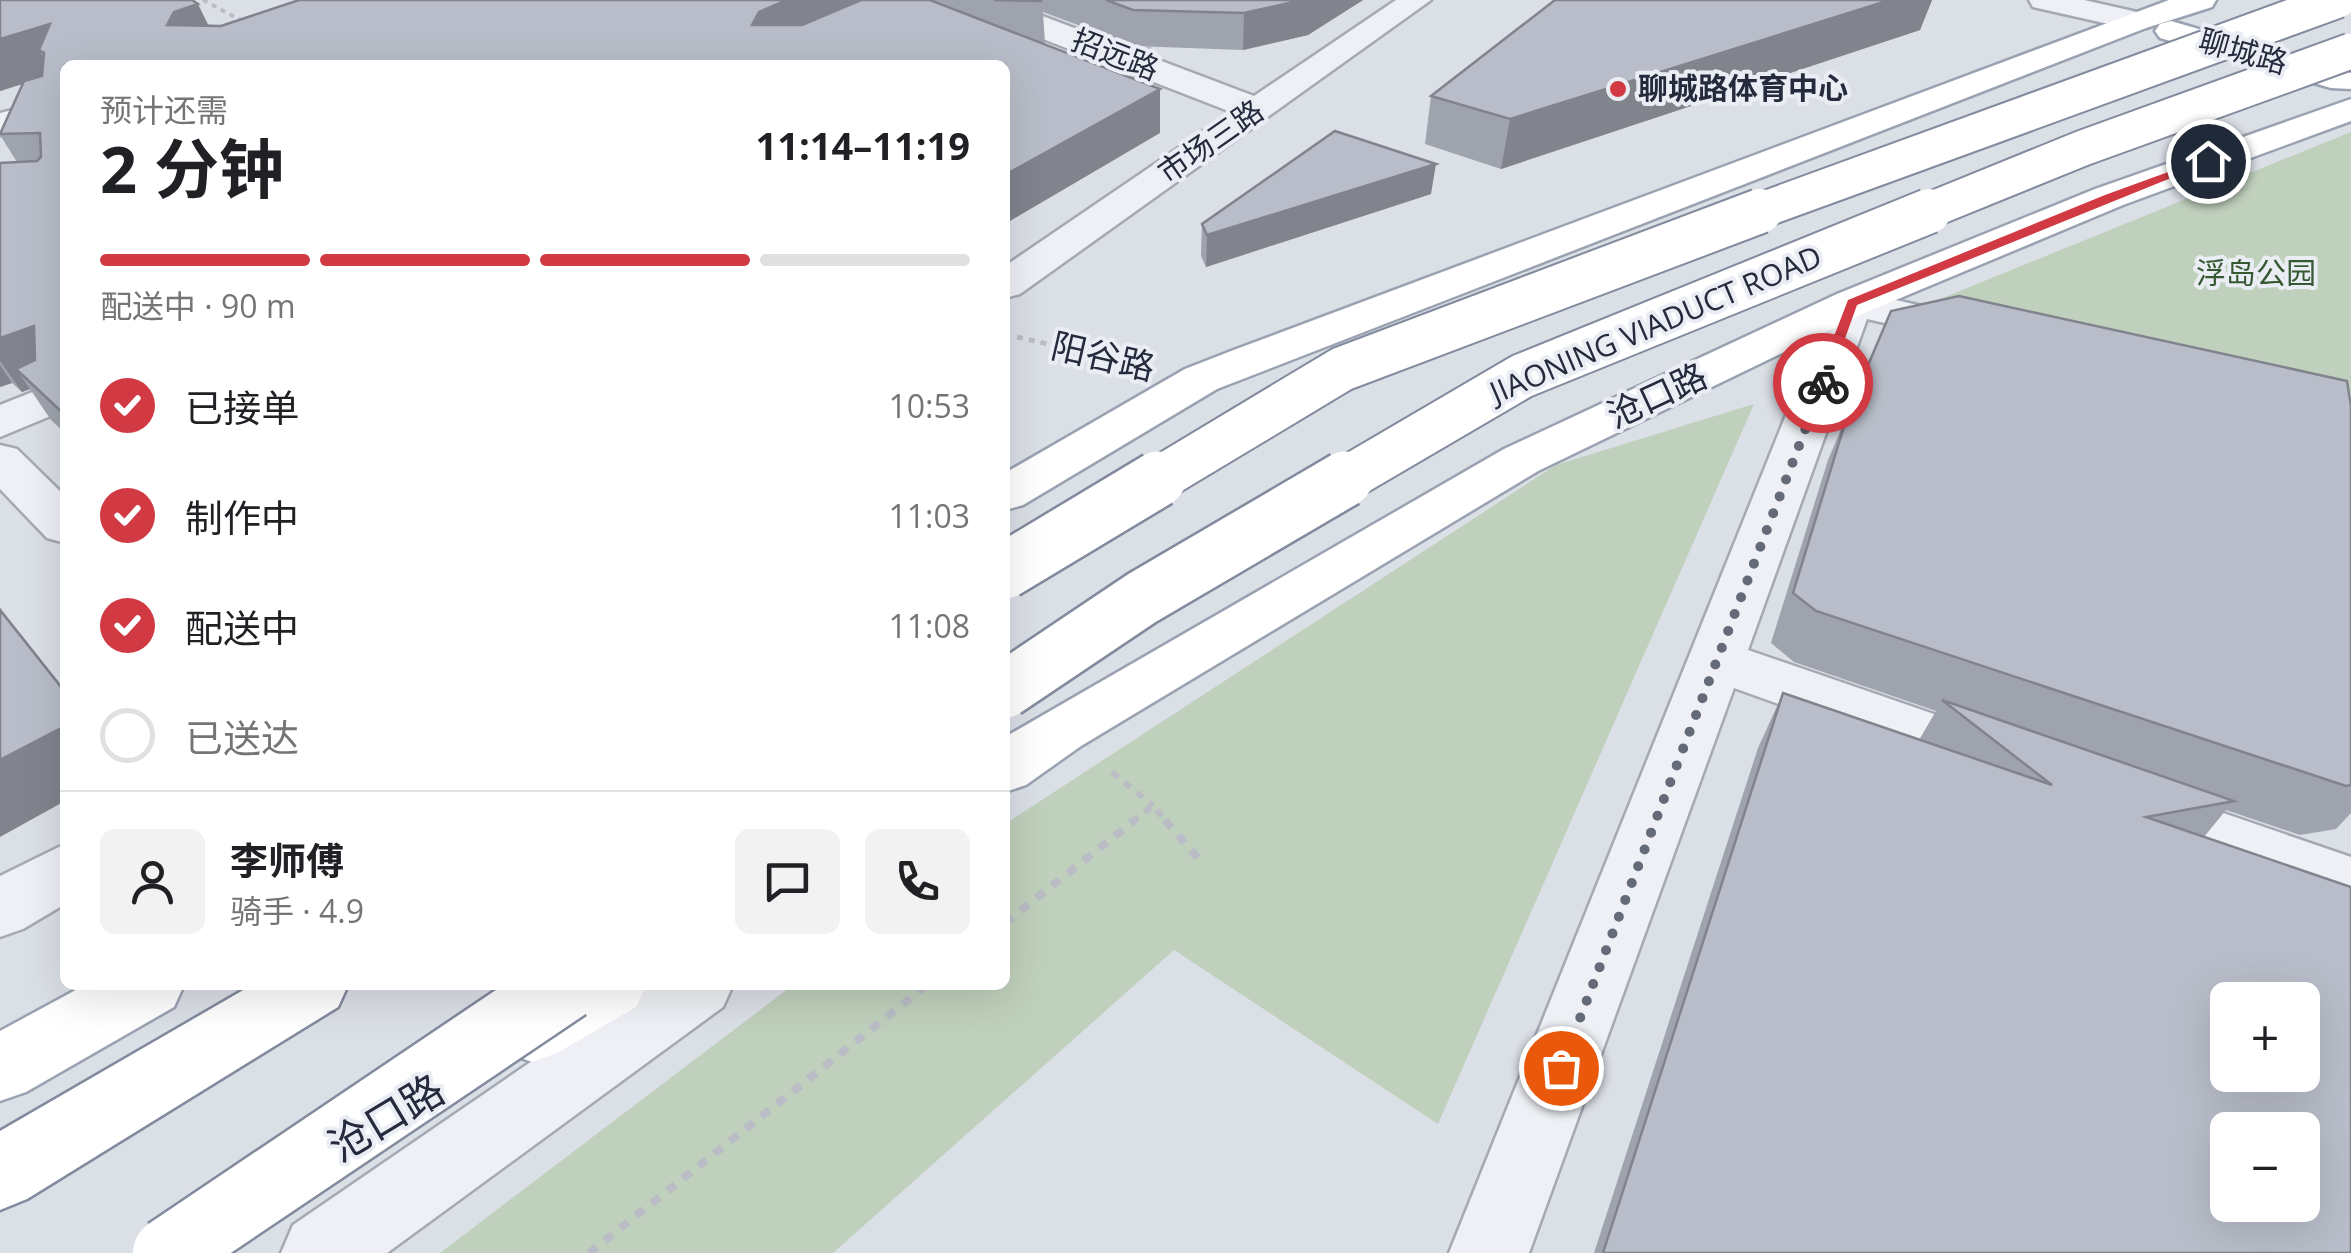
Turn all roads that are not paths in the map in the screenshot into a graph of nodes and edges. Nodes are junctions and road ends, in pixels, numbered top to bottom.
1 (972, 0) edge
2 (1416, 0) edge
3 (2044, 0) edge
4 (2201, 0) edge
5 (2338, 0) edge
6 (2135, 20) junction
7 (2351, 51) edge
8 (2351, 67) edge
9 (2351, 84) edge
10 (60, 108) edge
11 (1258, 110) junction
12 (2351, 110) edge
13 (0, 124) edge
14 (1010, 282) edge
15 (1852, 303) junction
16 (2006, 338) edge
17 (60, 395) edge
18 (0, 423) edge
19 (0, 460) edge
20 (1010, 491) edge
21 (60, 521) edge
22 (1010, 568) edge
23 (1718, 661) junction
24 (1010, 687) edge
25 (1010, 765) edge
26 (60, 874) edge
27 (2351, 884) edge
28 (0, 909) edge
29 (141, 990) edge
30 (306, 990) edge
31 (558, 990) edge
32 (604, 990) edge
33 (693, 990) edge
34 (0, 1068) edge
35 (0, 1173) edge
36 (164, 1253) edge
37 (322, 1253) edge
38 (1489, 1253) edge

1 - 11 street, 招远路
2 - 11 street, 市场三路
3 - 6 street
4 - 6 main road
5 - 22 main road, JIAONING VIADUCT ROAD, bridge
6 - 8 main road
6 - 9 main road, 聊城路
6 - 20 main road
7 - 24 main road, JIAONING VIADUCT ROAD, bridge
10 - 13 street
11 - 14 street, 市场三路
12 - 15 main road, 沧口路
15 - 16 street
15 - 23 street
15 - 25 main road, 沧口路
17 - 18 street
19 - 21 street
23 - 27 street
23 - 38 street
26 - 28 street
29 - 34 main road
30 - 35 main road
31 - 36 main road, bridge
32 - 36 main road, 沧口路
33 - 37 street, 沧口路

